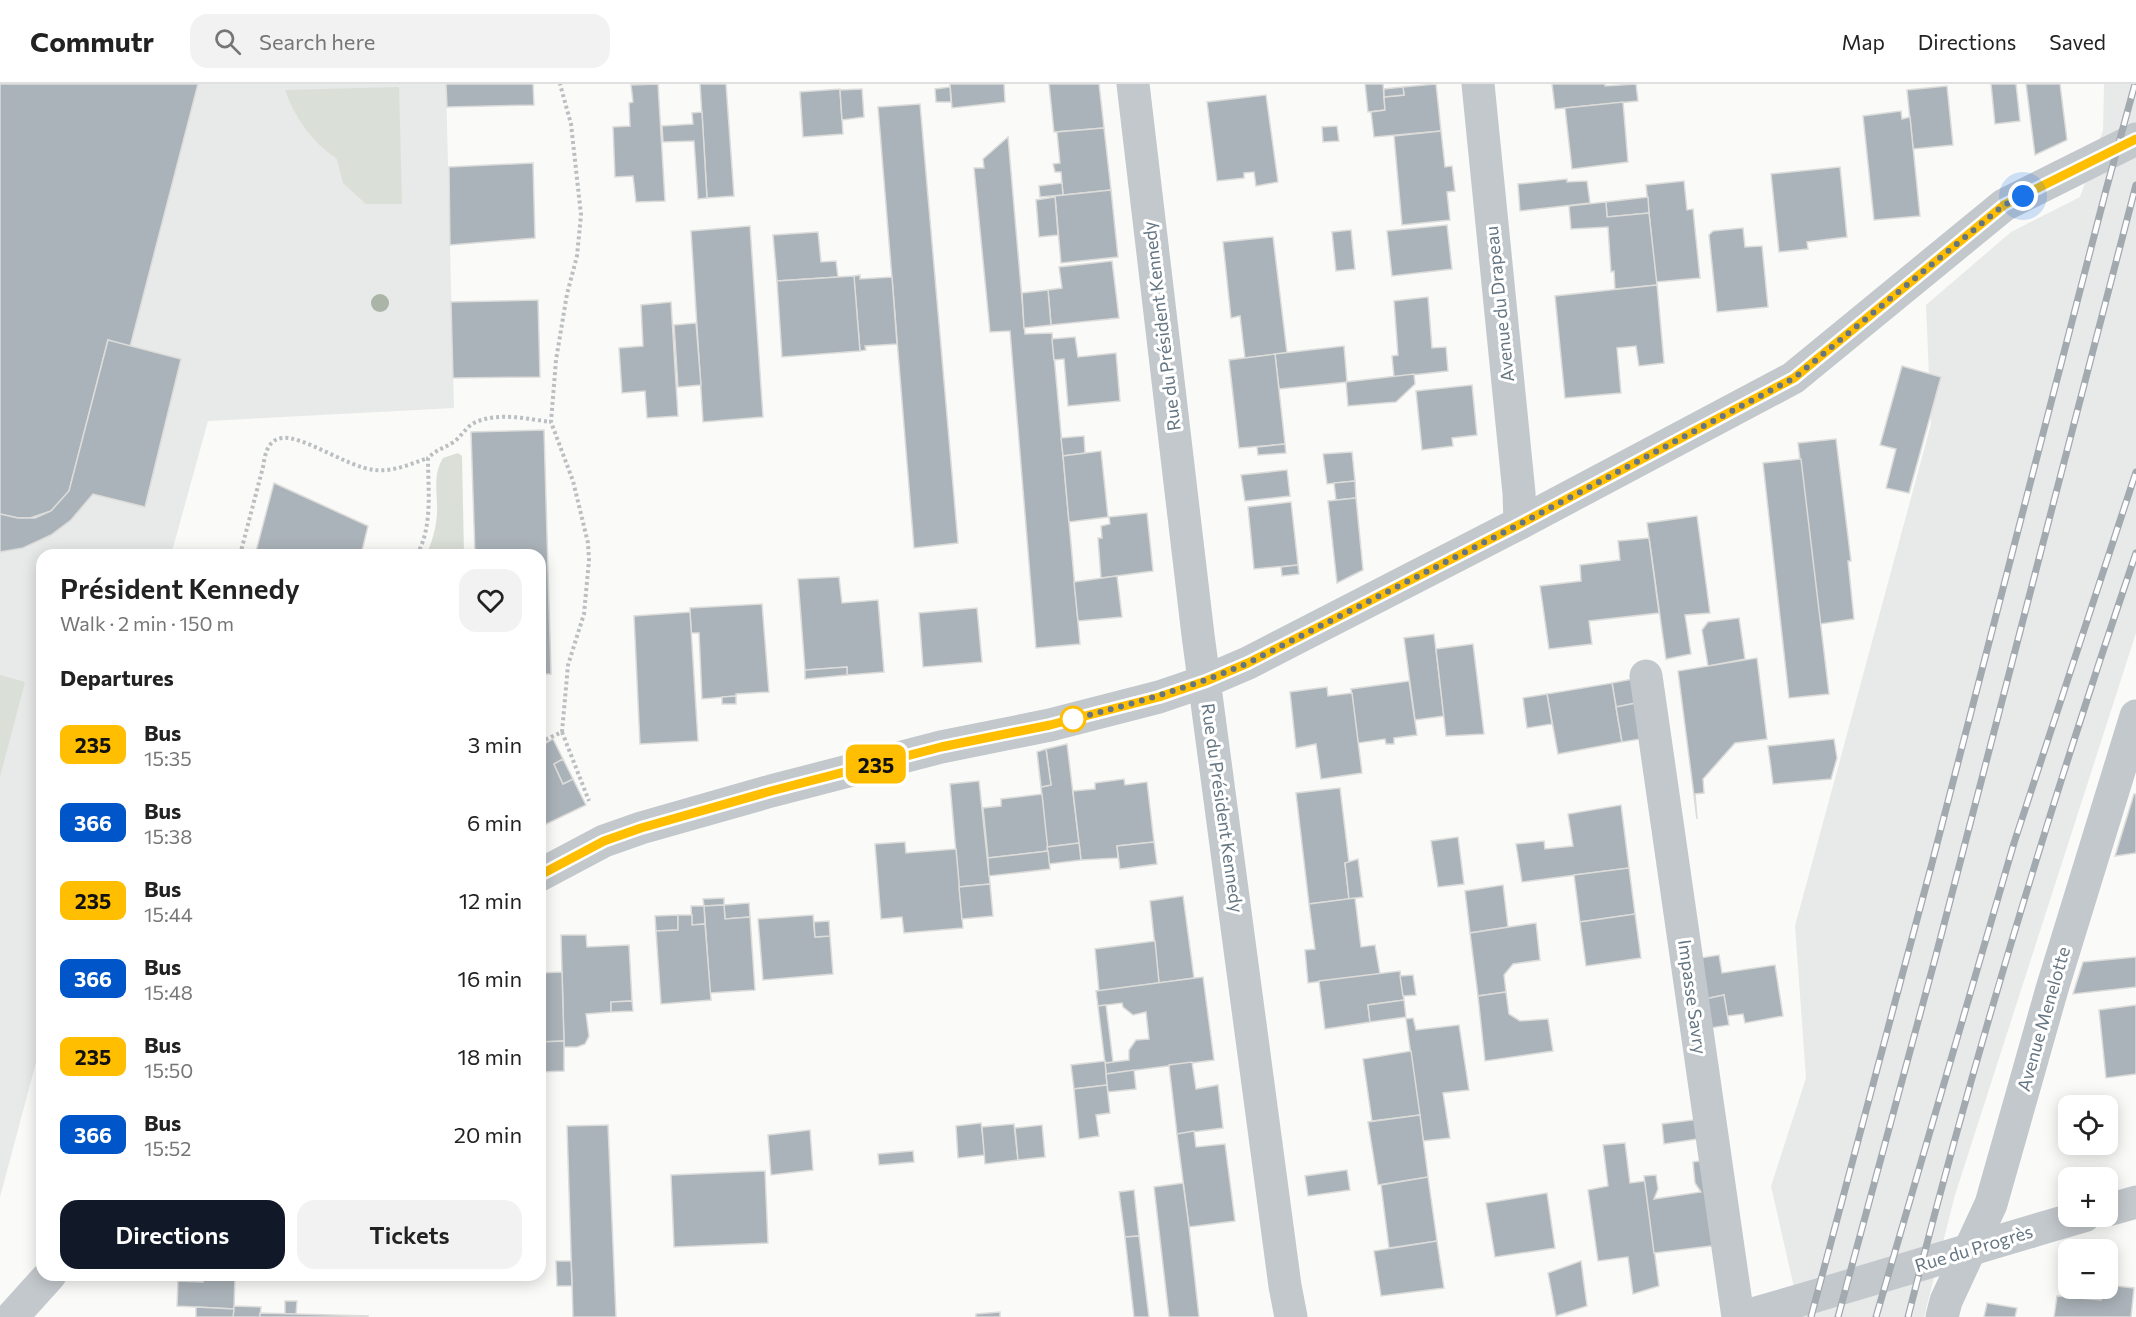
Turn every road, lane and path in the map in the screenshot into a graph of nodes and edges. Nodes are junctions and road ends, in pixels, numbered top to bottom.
1 (560, 84) edge
2 (1133, 84) edge
3 (1478, 84) edge
4 (2136, 139) edge
5 (551, 422) junction
6 (428, 458) junction
7 (1520, 524) junction
8 (242, 549) edge
9 (420, 549) edge
10 (1646, 676) dead end
11 (1206, 681) junction
12 (2136, 716) edge
13 (562, 732) junction
14 (546, 739) edge
15 (592, 808) dead end
16 (546, 872) edge
17 (2136, 1202) edge
18 (2118, 1207) edge
19 (2058, 1224) edge
20 (1969, 1250) junction
21 (45, 1281) edge
22 (12, 1317) edge
23 (1291, 1317) edge
24 (1740, 1317) edge
25 (1942, 1317) edge

1 - 5 path
2 - 11 street, Rue du Président Kennedy
3 - 7 street, Avenue du Drapeau
4 - 7 street
5 - 6 path
5 - 13 path
6 - 8 path
6 - 9 path
7 - 11 street
10 - 24 street, Impasse Savry
11 - 16 street
11 - 23 street, Rue du Président Kennedy
12 - 20 street, Avenue Menelotte
13 - 14 path
13 - 15 path
17 - 18 street
19 - 20 street, Rue du Progrès
20 - 24 street, Rue du Progrès
20 - 25 street, Avenue Menelotte
21 - 22 street

